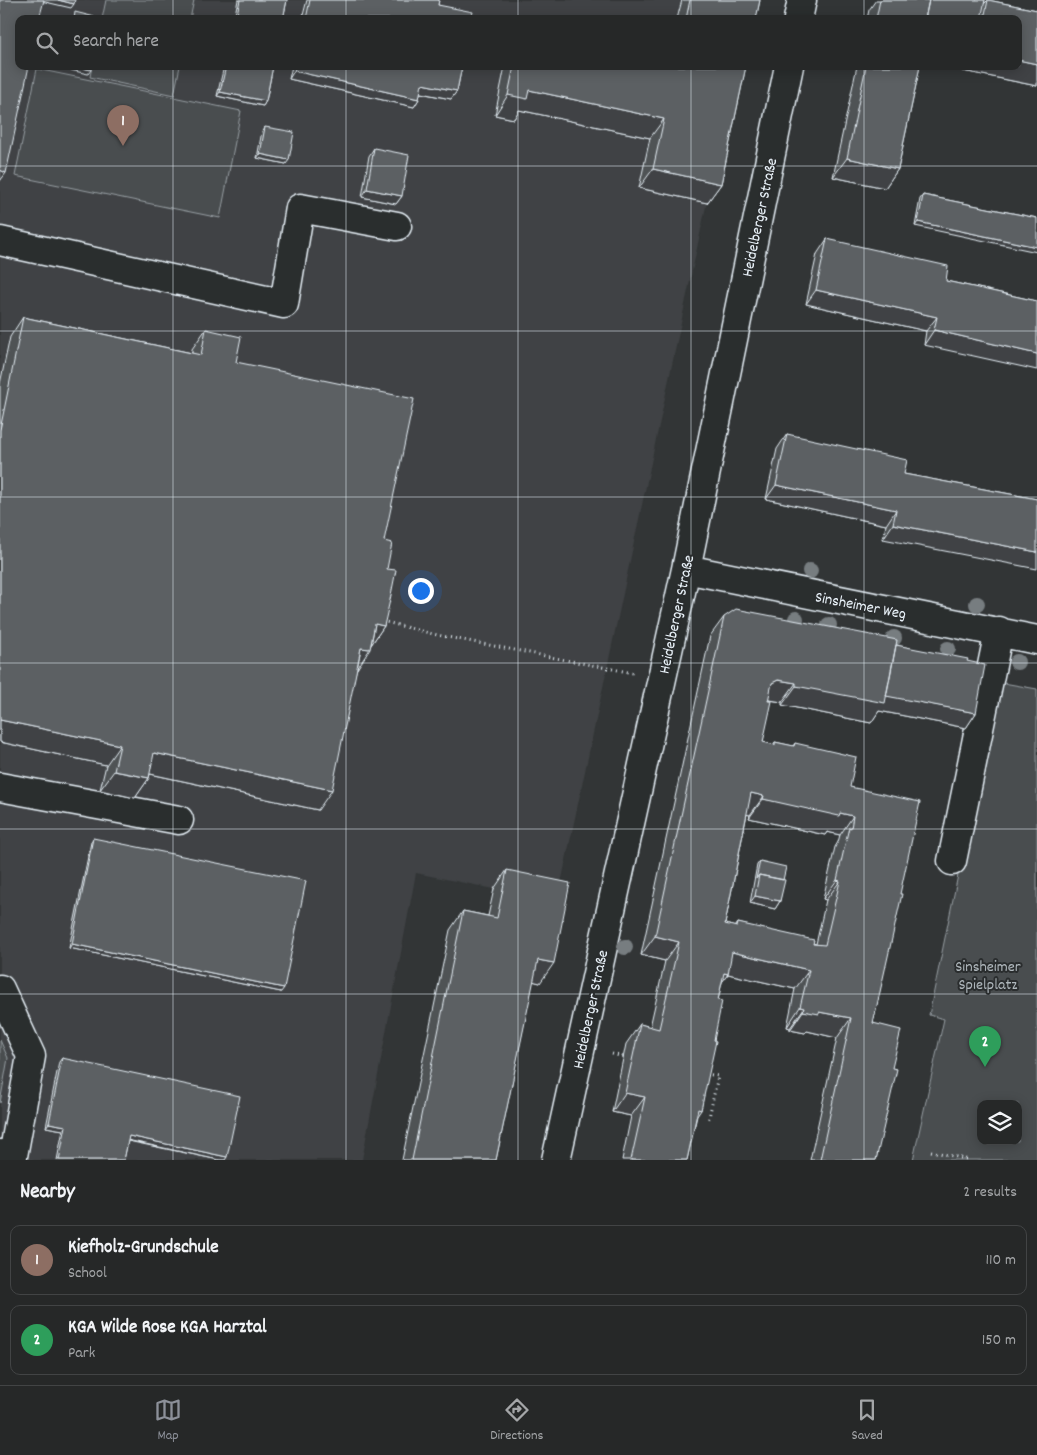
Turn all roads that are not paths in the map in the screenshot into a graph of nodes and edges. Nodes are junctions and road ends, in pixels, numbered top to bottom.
1 (802, 0) edge
2 (799, 15) edge
3 (788, 70) edge
4 (398, 226) dead end
5 (0, 241) edge
6 (686, 569) junction
7 (999, 631) junction
8 (1037, 640) edge
9 (0, 787) edge
10 (179, 820) dead end
11 (952, 861) dead end
12 (0, 989) edge
13 (0, 1154) edge
14 (556, 1160) edge

1 - 2 street
3 - 6 street, Heidelberger Straße
4 - 5 street
6 - 7 street, Sinsheimer Weg
6 - 14 street, Heidelberger Straße
7 - 8 street, Sinsheimer Weg
7 - 11 street
9 - 10 street
12 - 13 street

